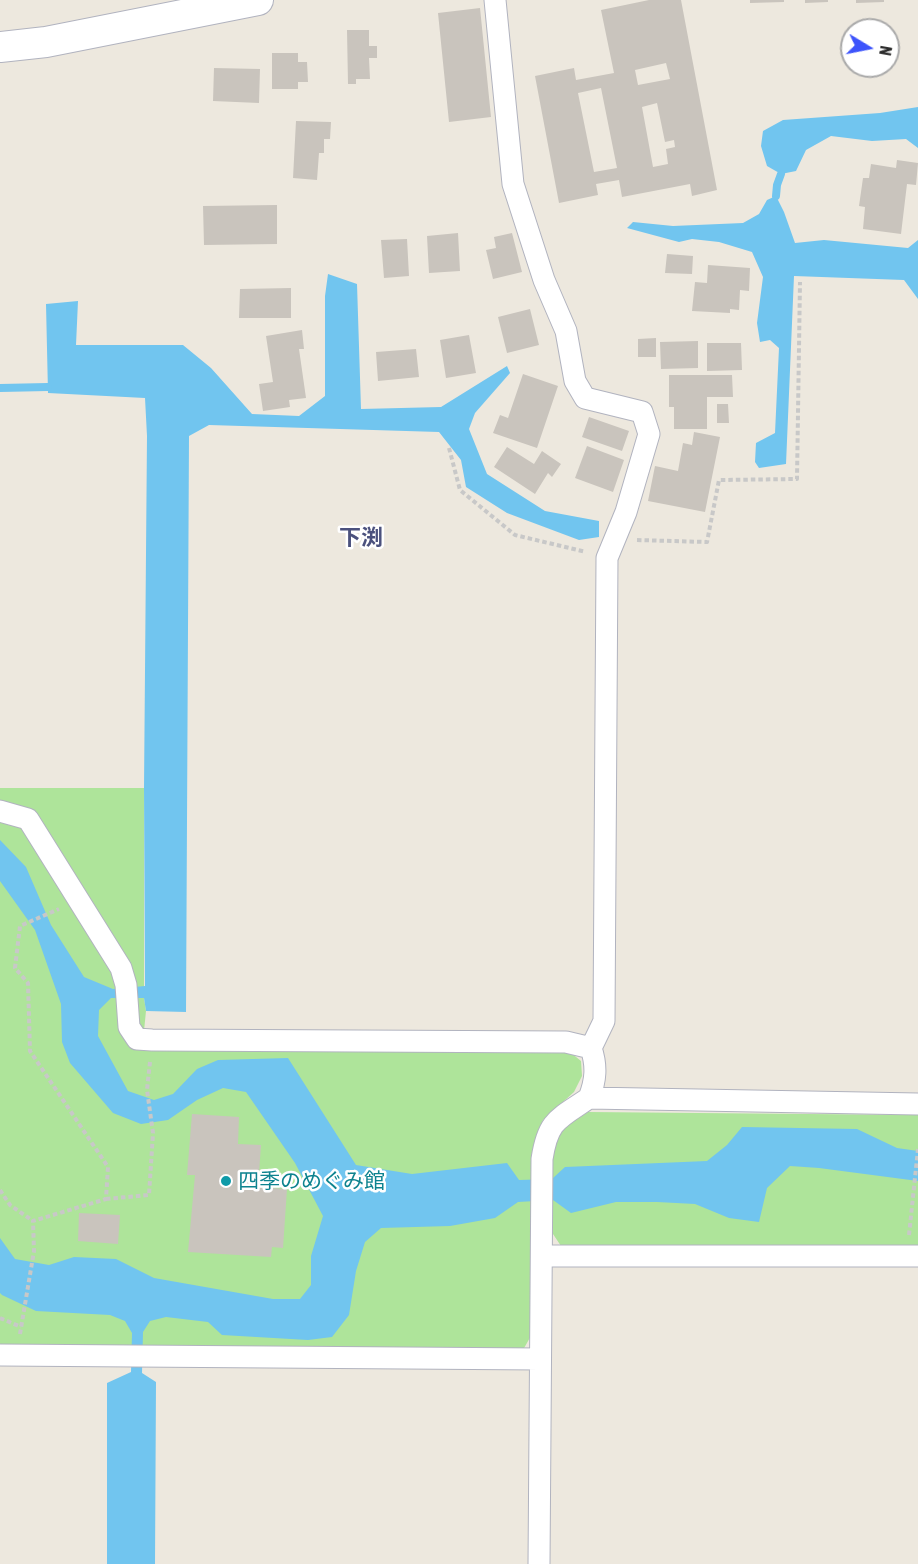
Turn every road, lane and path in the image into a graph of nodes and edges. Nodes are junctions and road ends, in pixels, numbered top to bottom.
1 (258, 0) edge
2 (495, 0) edge
3 (0, 47) edge
4 (800, 282) dead end
5 (448, 448) dead end
6 (616, 536) junction
7 (607, 558) junction
8 (0, 811) edge
9 (53, 911) dead end
10 (152, 1041) junction
11 (591, 1047) junction
12 (589, 1098) junction
13 (918, 1104) edge
14 (918, 1149) edge
15 (0, 1190) edge
16 (106, 1199) junction
17 (33, 1221) junction
18 (542, 1256) junction
19 (913, 1256) edge
20 (25, 1309) dead end
21 (0, 1318) edge
22 (21, 1327) dead end
23 (0, 1355) edge
24 (540, 1359) junction
25 (539, 1564) edge

1 - 3 main road
2 - 6 street
4 - 6 path
5 - 7 path
6 - 7 street
7 - 11 street
8 - 10 street
9 - 16 path
10 - 11 street
10 - 16 path
11 - 12 street
12 - 13 street
12 - 18 street
14 - 19 path
15 - 17 path
16 - 17 path
17 - 20 path
18 - 19 street
18 - 24 street
21 - 22 path
23 - 24 street
24 - 25 street

